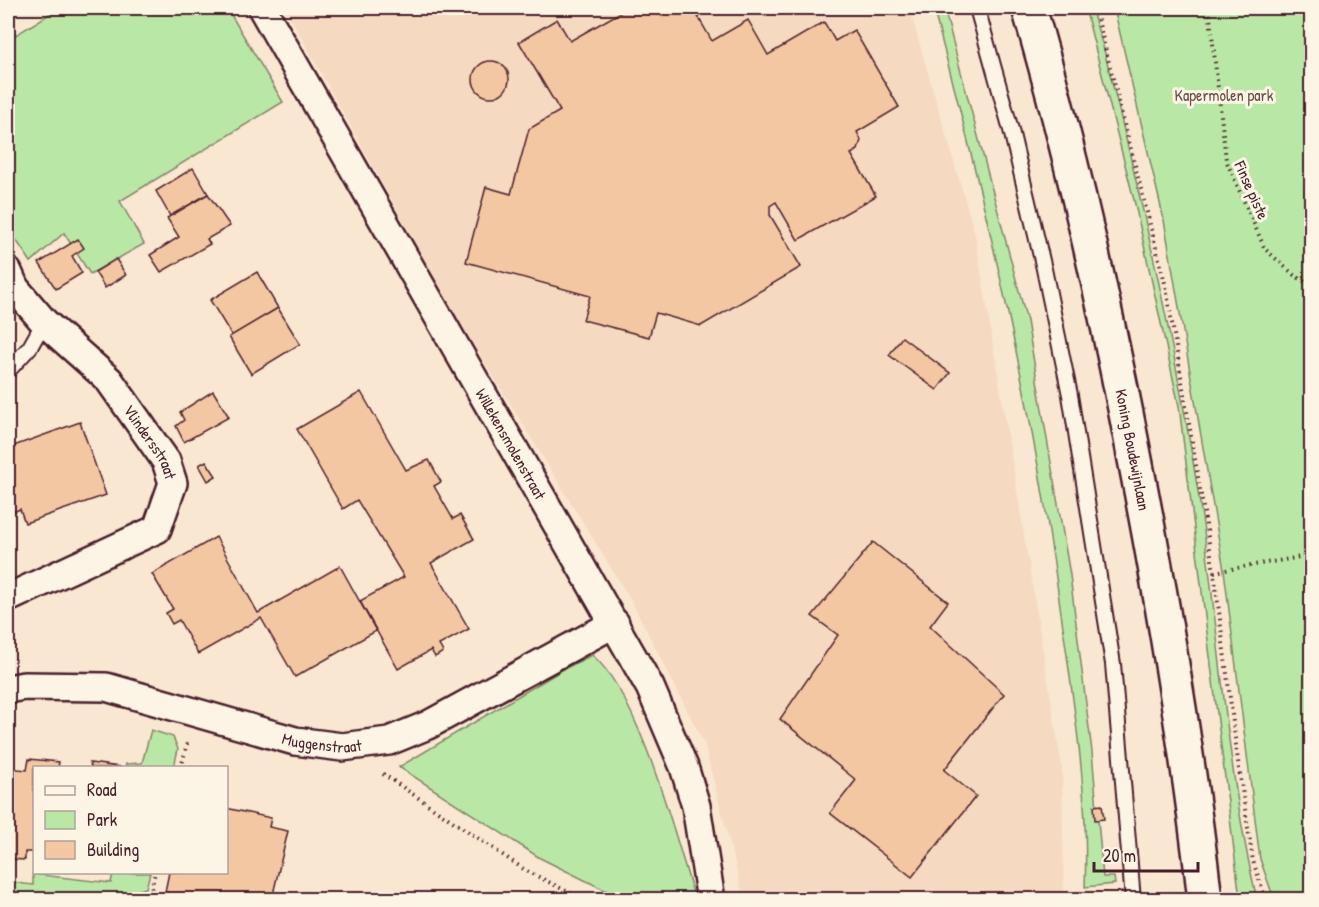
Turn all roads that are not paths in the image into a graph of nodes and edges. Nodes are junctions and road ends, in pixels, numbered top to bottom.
1 (262, 8) edge
2 (977, 8) edge
3 (1029, 8) edge
4 (8, 272) edge
5 (44, 322) junction
6 (8, 371) edge
7 (8, 598) edge
8 (615, 623) junction
9 (8, 689) edge
10 (711, 900) edge
11 (1133, 900) edge
12 (1205, 900) edge

1 - 8 street, Willekensmolenstraat
2 - 11 lane
3 - 12 main road, Koning Boudewijnlaan
4 - 5 street, Vlindersstraat
5 - 6 lane
5 - 7 street, Vlindersstraat
8 - 9 street, Muggenstraat
8 - 10 street, Willekensmolenstraat

